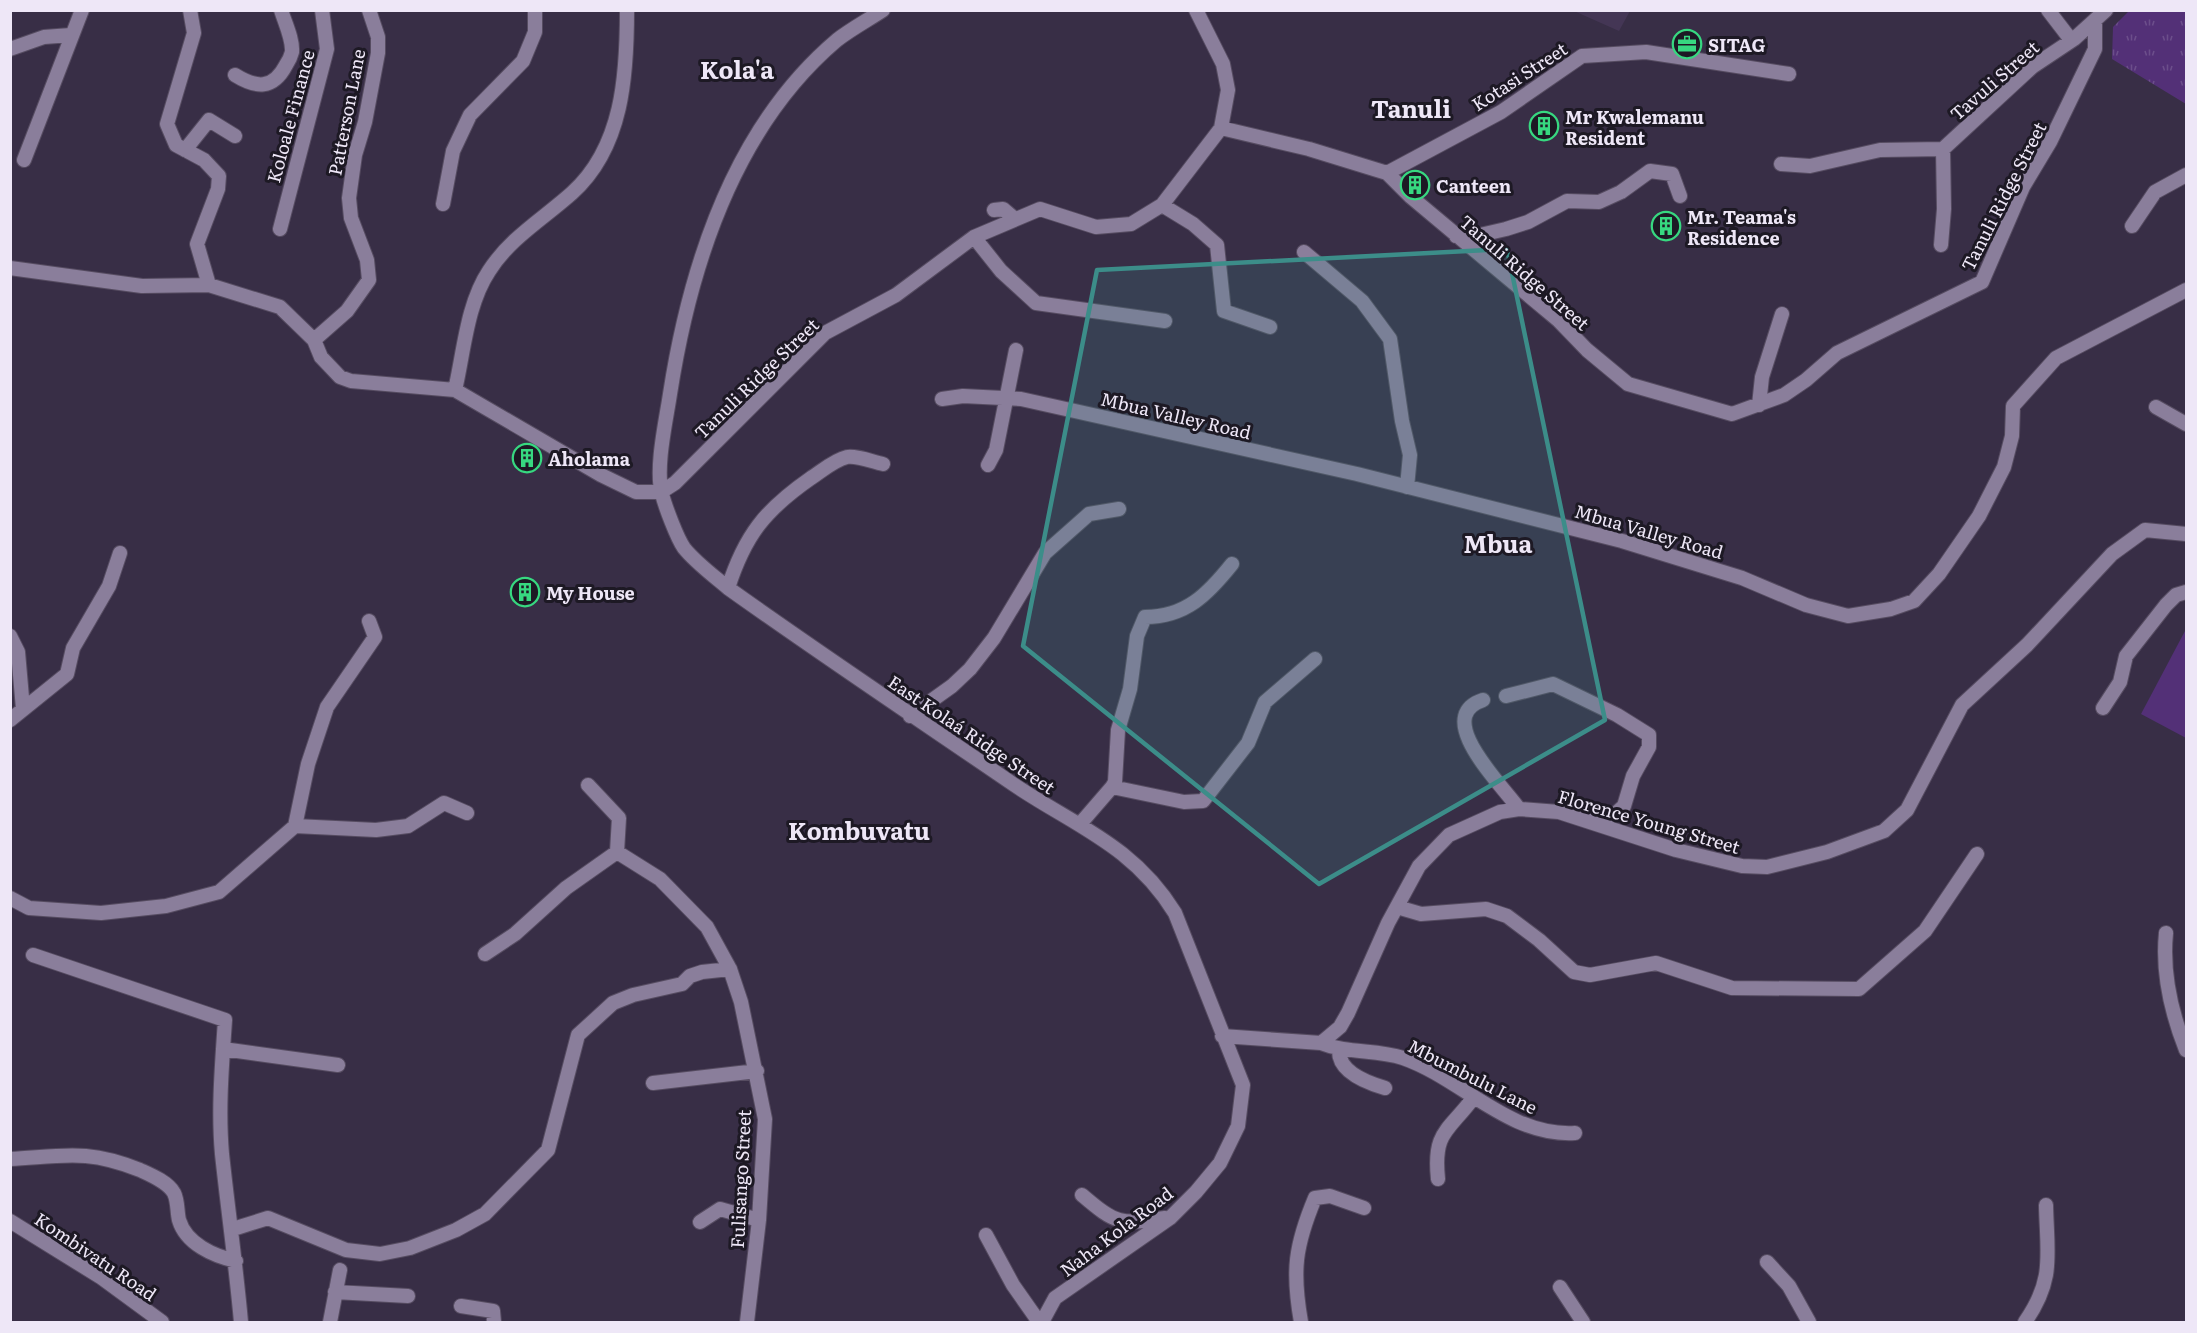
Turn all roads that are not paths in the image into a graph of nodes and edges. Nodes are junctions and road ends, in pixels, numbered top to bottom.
1 (82, 10) edge
2 (190, 10) edge
3 (281, 10) edge
4 (322, 10) edge
5 (369, 10) edge
6 (535, 10) edge
7 (627, 10) edge
8 (883, 10) edge
9 (1196, 10) edge
10 (2048, 10) edge
11 (2106, 10) edge
12 (2095, 20) junction
13 (71, 35) junction
14 (2071, 40) junction
15 (10, 49) edge
16 (1789, 74) dead end
17 (236, 75) dead end
18 (1221, 128) junction
19 (235, 136) dead end
20 (1942, 148) junction
21 (185, 150) junction
22 (24, 160) dead end
23 (1781, 164) dead end
24 (1387, 173) junction
25 (2187, 176) edge
26 (1680, 196) dead end
27 (443, 204) dead end
28 (1162, 206) junction
29 (994, 210) dead end
30 (1015, 219) junction
31 (2132, 226) dead end
32 (280, 229) dead end
33 (1456, 236) junction
34 (974, 237) junction
35 (1941, 245) dead end
36 (1304, 252) dead end
37 (10, 268) edge
38 (209, 285) junction
39 (2187, 290) edge
40 (1782, 314) dead end
41 (1165, 321) dead end
42 (1270, 327) dead end
43 (314, 340) junction
44 (1016, 350) dead end
45 (455, 390) junction
46 (1008, 398) junction
47 (942, 399) dead end
48 (1759, 405) junction
49 (2156, 407) dead end
50 (2187, 424) edge
51 (883, 464) dead end
52 (988, 465) dead end
53 (1407, 487) junction
54 (661, 492) junction
55 (1119, 509) dead end
56 (2187, 534) edge
57 (120, 553) dead end
58 (1232, 564) dead end
59 (728, 588) junction
60 (2187, 592) edge
61 (369, 621) dead end
62 (10, 636) edge
63 (1315, 659) dead end
64 (1506, 696) dead end
65 (1483, 700) dead end
66 (2103, 708) dead end
67 (23, 709) junction
68 (910, 716) junction
69 (10, 720) edge
70 (588, 785) dead end
71 (1112, 788) junction
72 (1519, 809) junction
73 (1559, 812) junction
74 (467, 813) dead end
75 (1080, 824) junction
76 (295, 826) junction
77 (617, 852) junction
78 (1977, 854) dead end
79 (10, 898) edge
80 (1397, 907) junction
81 (2166, 933) dead end
82 (485, 954) dead end
83 (33, 955) dead end
84 (730, 969) junction
85 (1222, 1036) junction
86 (1321, 1043) junction
87 (223, 1049) junction
88 (1339, 1050) junction
89 (2187, 1050) edge
90 (338, 1065) dead end
91 (757, 1071) junction
92 (653, 1083) dead end
93 (1385, 1088) dead end
94 (1474, 1097) junction
95 (1575, 1133) dead end
96 (10, 1159) edge
97 (1438, 1179) dead end
98 (1082, 1195) dead end
99 (2046, 1205) dead end
100 (1364, 1208) dead end
101 (1170, 1218) junction
102 (759, 1220) junction
103 (10, 1221) edge
104 (700, 1222) dead end
105 (233, 1229) junction
106 (986, 1235) dead end
107 (236, 1261) junction
108 (1767, 1262) dead end
109 (340, 1270) dead end
110 (1560, 1287) dead end
111 (335, 1292) junction
112 (408, 1296) dead end
113 (461, 1306) dead end
114 (162, 1323) edge
115 (241, 1323) edge
116 (330, 1323) edge
117 (494, 1323) edge
118 (747, 1323) edge
119 (1041, 1323) edge
120 (1301, 1323) edge
121 (1583, 1323) edge
122 (1809, 1323) edge
123 (2025, 1323) edge

1 - 13 street
2 - 21 street
3 - 17 street
4 - 32 street, Koloale Finance
5 - 43 street, Patterson Lane
6 - 27 street
7 - 45 street
8 - 54 street
9 - 18 street
10 - 14 street
11 - 12 street, Tavuli Street
12 - 14 street, Tavuli Street
12 - 48 street, Tanuli Ridge Street
13 - 15 street
13 - 22 street
14 - 20 street, Tavuli Street
16 - 24 street, Kotasi Street
18 - 24 street, Tanuli Ridge Street
18 - 28 street, Tanuli Ridge Street
19 - 21 street
20 - 23 street
20 - 35 street
21 - 38 street
24 - 33 street, Tanuli Ridge Street
25 - 31 street
26 - 33 street
28 - 30 street, Tanuli Ridge Street
28 - 42 street
29 - 30 street
30 - 34 street, Tanuli Ridge Street
33 - 48 street, Tanuli Ridge Street
34 - 41 street
34 - 54 street, Tanuli Ridge Street
36 - 53 street
37 - 38 street
38 - 43 street
39 - 53 street, Mbua Valley Road
40 - 48 street
43 - 45 street
44 - 46 street
45 - 54 street
46 - 47 street, Mbua Valley Road
46 - 52 street
46 - 53 street, Mbua Valley Road
49 - 50 street
51 - 59 street
54 - 59 street, East Kolaá Ridge Street
55 - 68 street
56 - 73 street, Florence Young Street
57 - 67 street
58 - 71 street
59 - 68 street, East Kolaá Ridge Street
60 - 66 street
61 - 76 street
62 - 67 street
63 - 71 street
64 - 73 street
65 - 72 street
67 - 69 street
68 - 75 street, East Kolaá Ridge Street
70 - 77 street
71 - 75 street
72 - 73 street, Florence Young Street
72 - 80 street, Florence Young Street
74 - 76 street
75 - 85 street, East Kolaá Ridge Street
76 - 79 street
77 - 82 street
77 - 84 street, Fulisango Street
78 - 80 street
80 - 86 street, Florence Young Street
81 - 89 street
83 - 87 street
84 - 91 street, Fulisango Street
84 - 105 street
85 - 86 street
85 - 101 street, Naha Kola Road
86 - 88 street, Mbumbulu Lane
87 - 90 street
87 - 105 street
88 - 93 street
88 - 94 street, Mbumbulu Lane
91 - 92 street
91 - 102 street, Fulisango Street
94 - 95 street, Mbumbulu Lane
94 - 97 street
96 - 107 street
98 - 101 street
99 - 123 street
100 - 120 street
101 - 119 street, Naha Kola Road
102 - 104 street
102 - 118 street, Fulisango Street
103 - 114 street, Kombivatu Road
105 - 107 street
106 - 119 street
107 - 115 street
108 - 122 street
109 - 111 street
110 - 121 street
111 - 112 street
111 - 116 street
113 - 117 street

